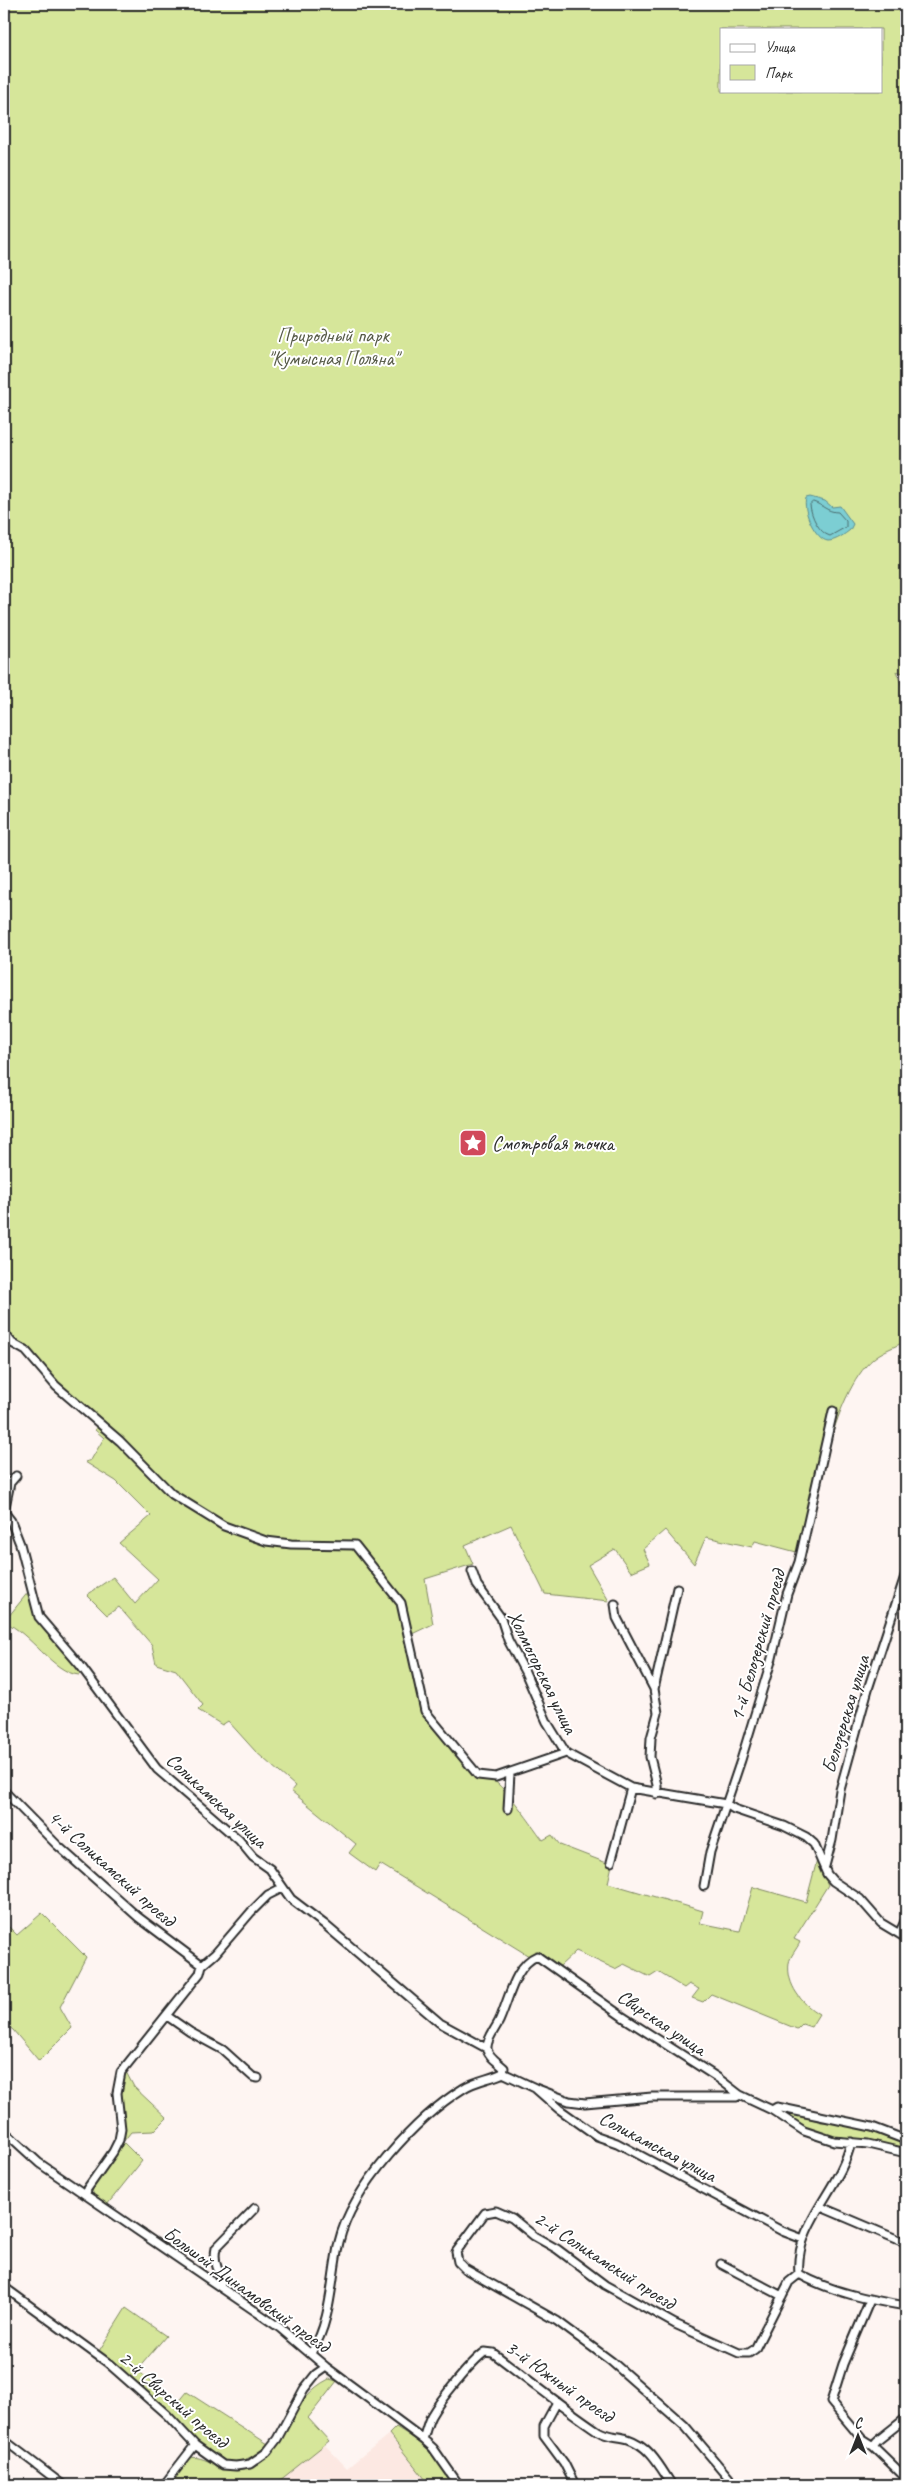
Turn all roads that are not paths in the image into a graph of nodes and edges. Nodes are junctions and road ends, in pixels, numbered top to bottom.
1 (4, 1333) edge
2 (8, 1343) edge
3 (833, 1410) dead end
4 (16, 1476) dead end
5 (4, 1512) edge
6 (472, 1571) dead end
7 (906, 1572) edge
8 (677, 1588) dead end
9 (615, 1604) dead end
10 (654, 1690) junction
11 (566, 1753) junction
12 (510, 1773) junction
13 (631, 1788) junction
14 (4, 1792) edge
15 (657, 1794) junction
16 (726, 1804) junction
17 (508, 1809) dead end
18 (611, 1862) dead end
19 (825, 1866) junction
20 (704, 1886) dead end
21 (282, 1888) junction
22 (906, 1919) edge
23 (899, 1934) junction
24 (906, 1938) edge
25 (202, 1965) junction
26 (167, 2016) junction
27 (486, 2048) junction
28 (503, 2073) junction
29 (258, 2078) dead end
30 (535, 2088) junction
31 (740, 2095) junction
32 (772, 2110) junction
33 (4, 2131) edge
34 (906, 2140) edge
35 (851, 2142) junction
36 (906, 2153) edge
37 (86, 2195) junction
38 (821, 2207) junction
39 (255, 2208) dead end
40 (803, 2239) junction
41 (906, 2243) edge
42 (721, 2264) dead end
43 (799, 2274) junction
44 (220, 2286) junction
45 (4, 2287) edge
46 (782, 2296) junction
47 (870, 2300) junction
48 (906, 2306) edge
49 (311, 2353) junction
50 (326, 2367) junction
51 (557, 2402) junction
52 (906, 2418) edge
53 (423, 2439) junction
54 (4, 2440) edge
55 (196, 2445) junction
56 (873, 2446) junction
57 (906, 2478) edge
58 (63, 2485) edge
59 (164, 2485) edge
60 (459, 2485) edge
61 (575, 2485) edge
62 (672, 2485) edge
63 (735, 2485) edge

1 - 2 street
2 - 12 street
3 - 16 street, 1-й Белозерский проезд
4 - 5 street, Соликамская улица
5 - 21 street, Соликамская улица
6 - 11 street, Холмогорская улица
7 - 19 street, Белозерская улица
8 - 10 street
9 - 10 street
10 - 15 street
11 - 12 street
11 - 13 street, Холмогорская улица
12 - 17 street
13 - 15 street, Холмогорская улица
13 - 18 street
14 - 25 street, 4-й Соликамский проезд
15 - 16 street, Холмогорская улица
16 - 19 street, Холмогорская улица
16 - 20 street, 1-й Белозерский проезд
19 - 23 street, Холмогорская улица
21 - 25 street
21 - 27 street, Соликамская улица
22 - 23 street
23 - 24 street, Холмогорская улица
25 - 26 street
26 - 29 street
26 - 37 street
27 - 28 street
27 - 31 street, Свирская улица
28 - 30 street, Соликамская улица
28 - 49 street
30 - 31 street
30 - 40 street, Соликамская улица
31 - 32 street, Свирская улица
32 - 34 street, Свирская улица
32 - 35 street, Свирская улица
33 - 37 street, Большой Динамовский проезд
35 - 36 street, Свирская улица
35 - 38 street
37 - 44 street, Большой Динамовский проезд
38 - 40 street
38 - 41 street
39 - 44 street
40 - 43 street
42 - 46 street
43 - 46 street, 2-й Соликамский проезд
43 - 47 street
44 - 49 street, Большой Динамовский проезд
45 - 55 street, 2-й Свирский проезд
46 - 63 street, 2-й Соликамский проезд
47 - 48 street
47 - 56 street
49 - 50 street, Большой Динамовский проезд
50 - 53 street, Большой Динамовский проезд
50 - 55 street, 2-й Свирский проезд
51 - 53 street, 3-й Южный проезд
51 - 61 street
51 - 62 street, 3-й Южный проезд
52 - 56 street
53 - 60 street, Большой Динамовский проезд
54 - 58 street
55 - 59 street
56 - 57 street

